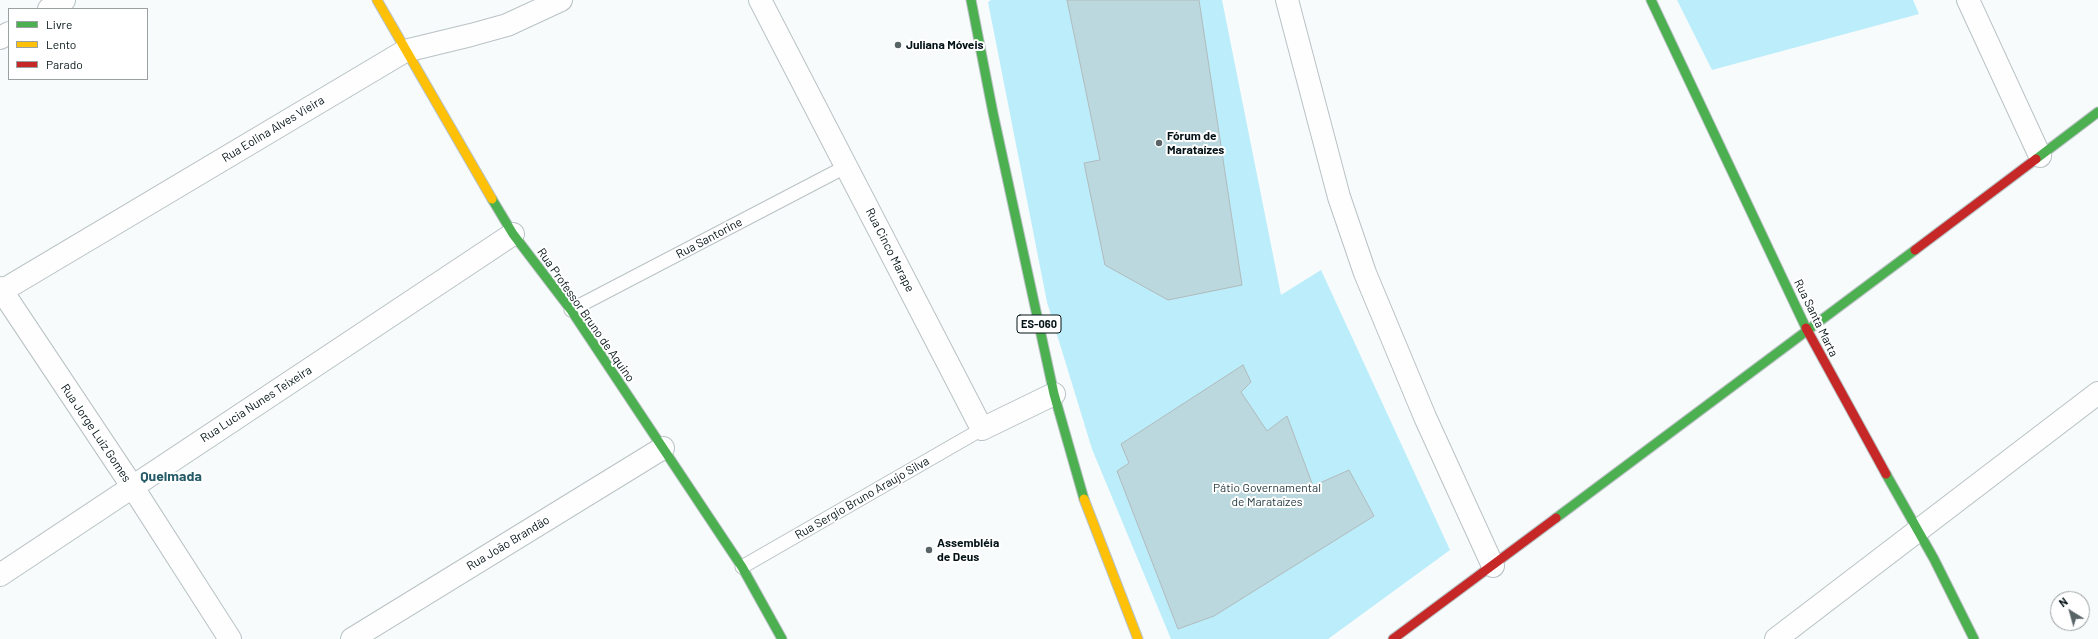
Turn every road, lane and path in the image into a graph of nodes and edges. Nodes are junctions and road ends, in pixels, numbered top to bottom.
1 (64, 0) edge
2 (377, 0) edge
3 (561, 0) edge
4 (760, 0) edge
5 (971, 0) edge
6 (1287, 0) edge
7 (1651, 0) edge
8 (1968, 0) edge
9 (51, 8) edge
10 (405, 51) junction
11 (2098, 112) edge
12 (2040, 156) junction
13 (847, 166) junction
14 (513, 234) junction
15 (1, 290) edge
16 (571, 310) junction
17 (1808, 332) junction
18 (2098, 393) edge
19 (1054, 394) junction
20 (982, 429) junction
21 (664, 448) junction
22 (132, 486) junction
23 (1919, 532) junction
24 (1493, 566) junction
25 (742, 567) junction
26 (0, 575) edge
27 (230, 639) edge
28 (352, 639) edge
29 (781, 639) edge
30 (1138, 639) edge
31 (1393, 639) edge
32 (1776, 639) edge
33 (1974, 639) edge

1 - 9 street
2 - 10 street, Rua Professor Bruno de Aquino
3 - 10 street, Rua Eolina Alves Vieira
4 - 13 street, Rua Cinco Marape
5 - 19 street, ES-060
6 - 24 street
7 - 17 street, Rua Santa Marta
8 - 12 street
10 - 14 street, Rua Professor Bruno de Aquino
10 - 15 street, Rua Eolina Alves Vieira
11 - 12 street
12 - 17 street
13 - 16 lane, Rua Santorine
13 - 20 street, Rua Cinco Marape
14 - 16 street, Rua Professor Bruno de Aquino
14 - 22 street, Rua Lucia Nunes Teixeira
15 - 22 street, Rua Jorge Luiz Gomes
16 - 21 street, Rua Professor Bruno de Aquino
17 - 23 street, Rua Santa Marta
17 - 24 street
18 - 23 street
19 - 20 street
19 - 30 street, ES-060
20 - 25 lane, Rua Sergio Bruno Araujo Silva
21 - 25 street, Rua Professor Bruno de Aquino
21 - 28 street, Rua João Brandão
22 - 26 street, Rua Lucia Nunes Teixeira
22 - 27 street, Rua Jorge Luiz Gomes
23 - 32 street
23 - 33 street, Rua Santa Marta
24 - 31 street
25 - 29 street, Rua Professor Bruno de Aquino

